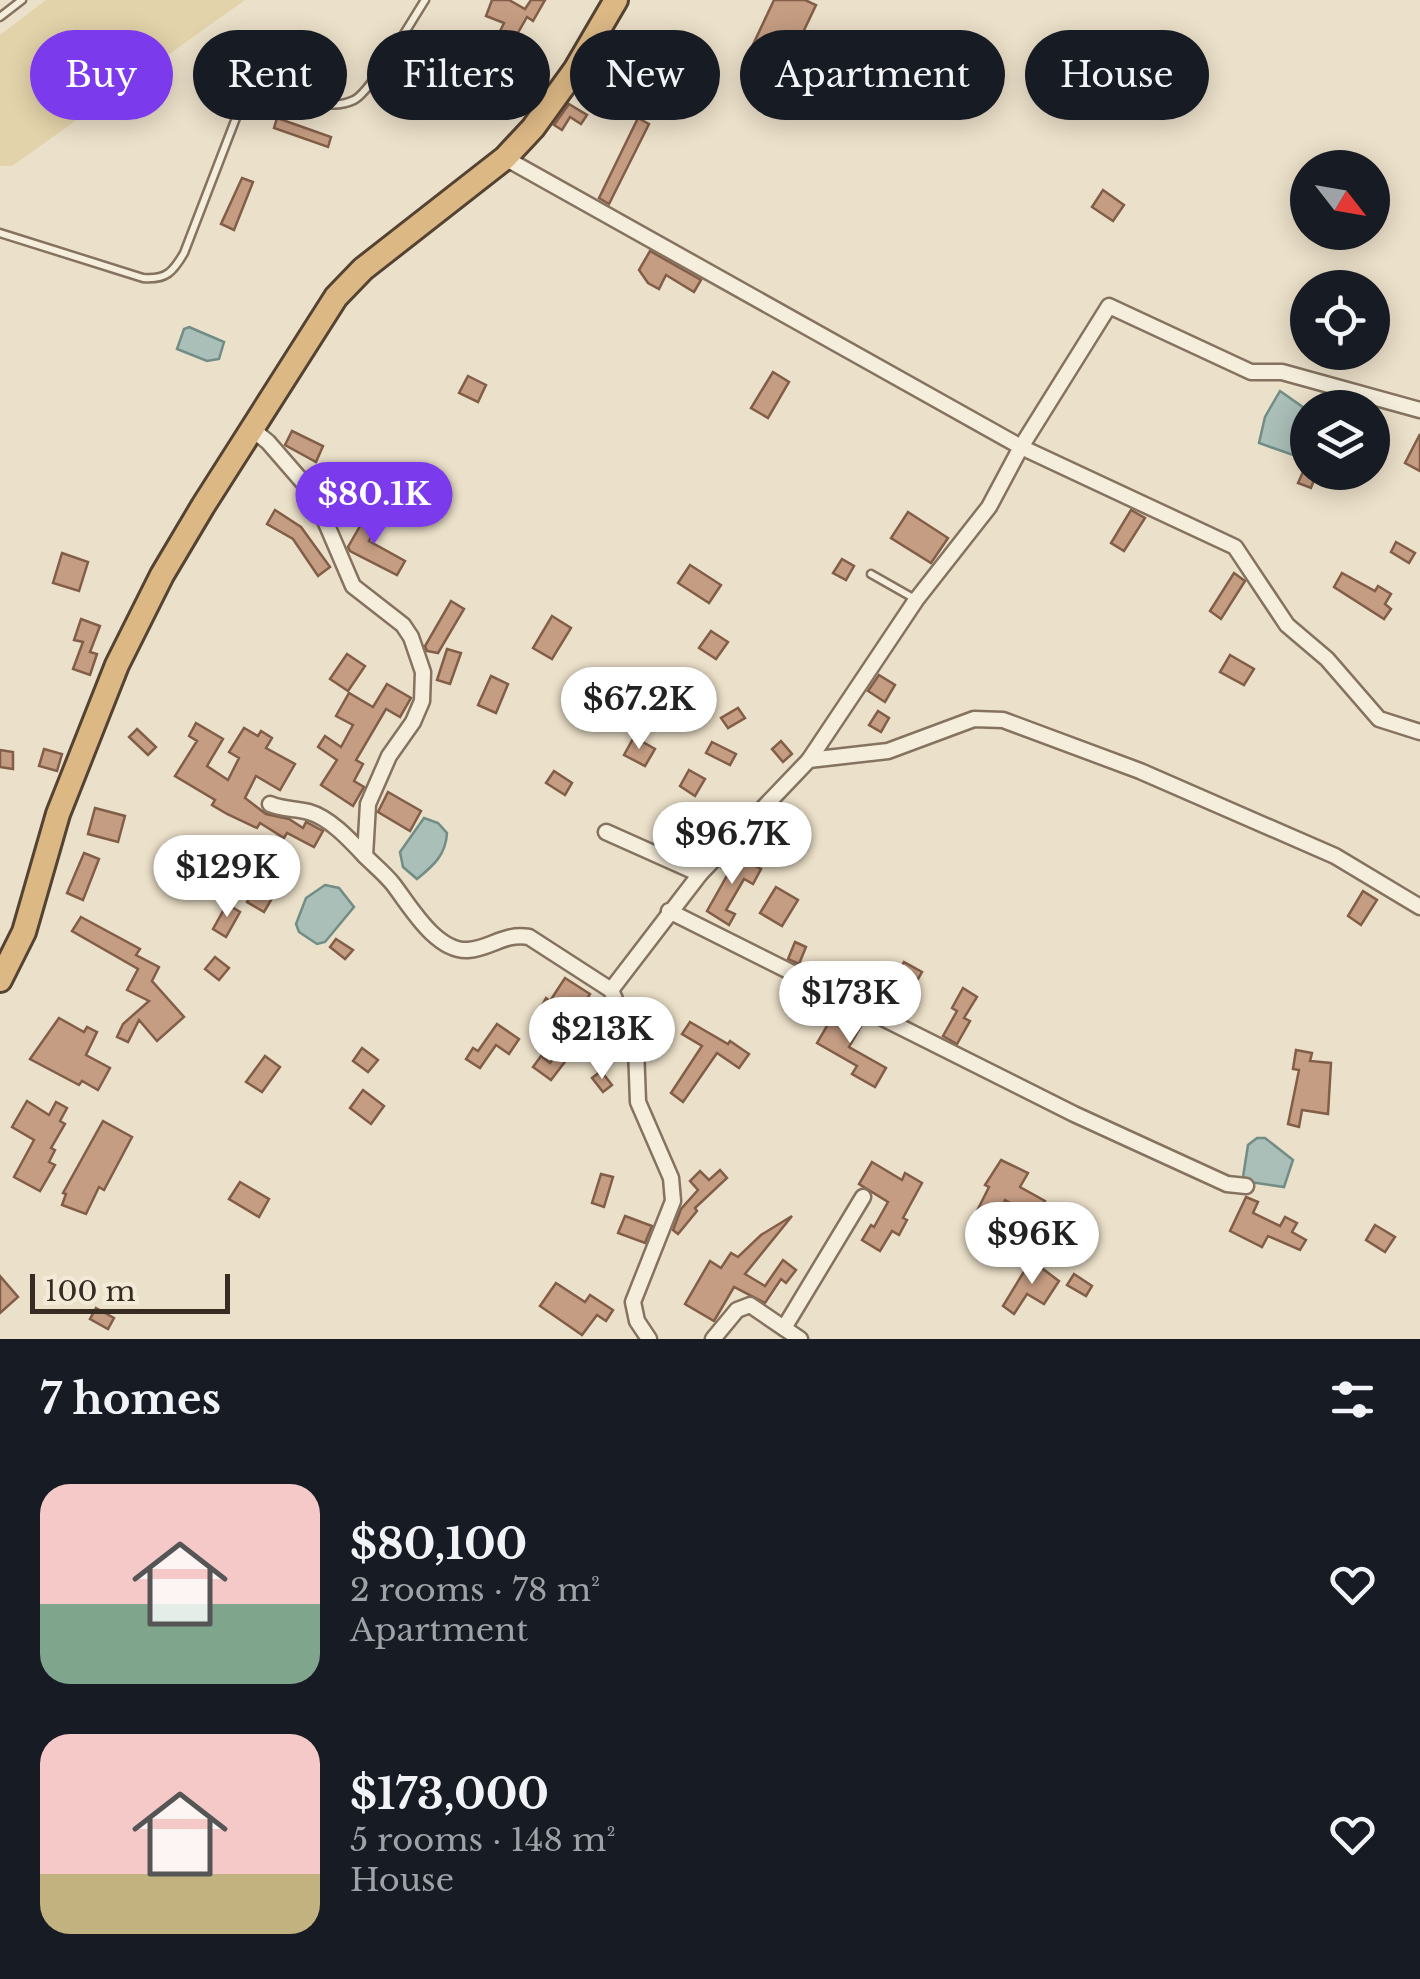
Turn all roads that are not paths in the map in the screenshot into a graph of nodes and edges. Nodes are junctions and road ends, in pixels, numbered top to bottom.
1 (22, 0) edge
2 (425, 0) edge
3 (616, 0) edge
4 (0, 17) edge
5 (504, 158) junction
6 (0, 233) edge
7 (1420, 410) edge
8 (252, 429) junction
9 (1022, 447) junction
10 (871, 574) dead end
11 (916, 600) junction
12 (1420, 732) edge
13 (809, 760) junction
14 (270, 804) dead end
15 (606, 832) dead end
16 (365, 856) junction
17 (700, 874) junction
18 (1420, 907) edge
19 (669, 911) junction
20 (0, 980) edge
21 (610, 990) junction
22 (1246, 1186) dead end
23 (863, 1197) dead end
24 (784, 1328) junction
25 (650, 1339) edge
26 (713, 1339) edge
27 (800, 1339) edge

1 - 4 lane
2 - 6 lane
3 - 5 highway
5 - 8 highway
5 - 9 street
7 - 9 street
8 - 16 street
8 - 20 highway
9 - 11 street
9 - 12 street
10 - 11 lane
11 - 13 street
13 - 17 street
13 - 18 street
14 - 16 street
15 - 17 street
16 - 21 street
17 - 19 street
19 - 21 street
19 - 22 street
21 - 25 street
23 - 24 street
24 - 26 street
24 - 27 street

